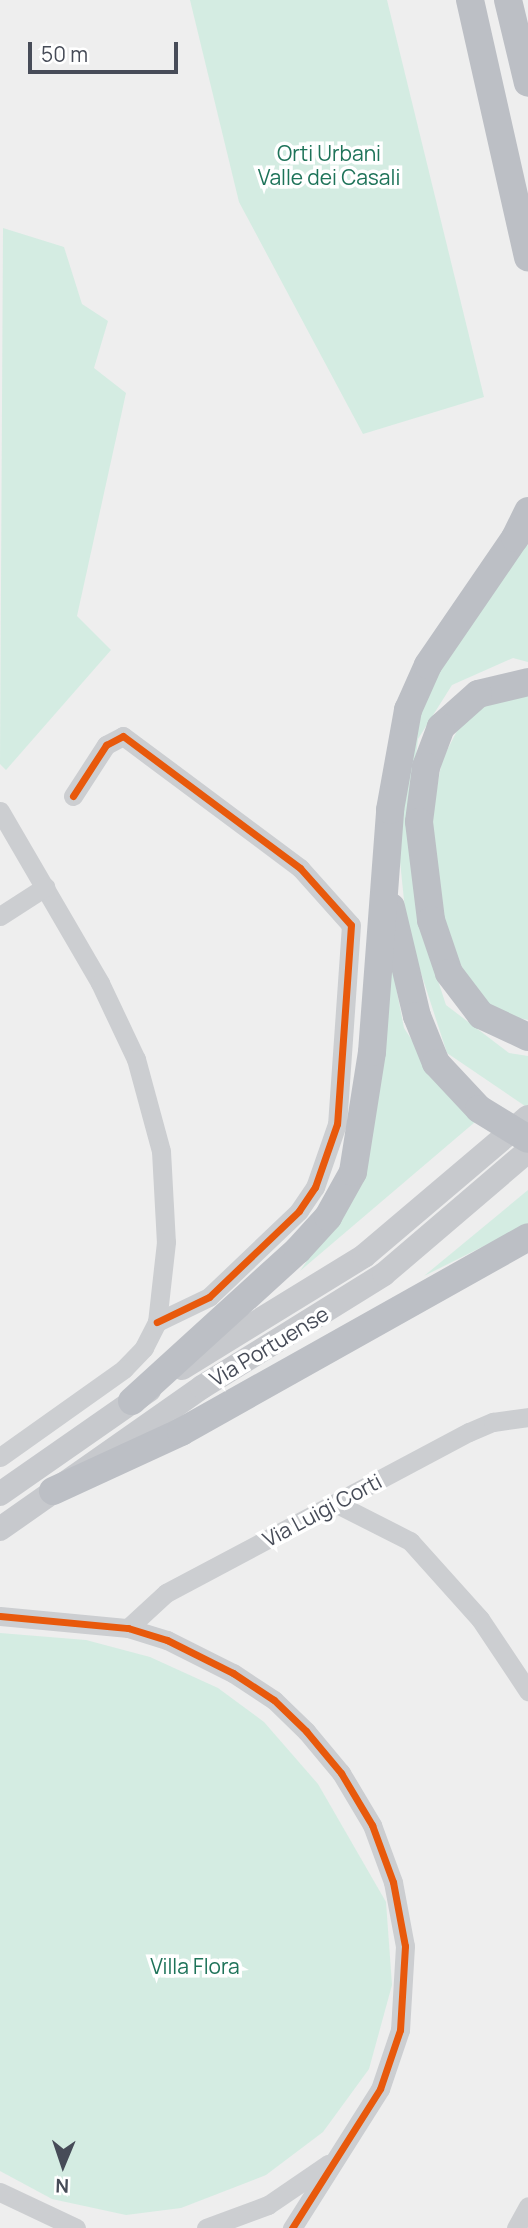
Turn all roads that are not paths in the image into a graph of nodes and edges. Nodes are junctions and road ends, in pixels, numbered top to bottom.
1 (470, 0) edge
2 (509, 0) edge
3 (528, 83) edge
4 (528, 258) edge
5 (528, 511) edge
6 (528, 682) edge
7 (73, 796) dead end
8 (0, 811) edge
9 (45, 887) junction
10 (386, 887) junction
11 (0, 916) edge
12 (528, 1037) edge
13 (528, 1117) edge
14 (528, 1139) edge
15 (528, 1151) edge
16 (528, 1237) edge
17 (157, 1322) junction
18 (132, 1401) junction
19 (528, 1417) edge
20 (0, 1457) edge
21 (53, 1491) junction
22 (0, 1494) edge
23 (337, 1504) junction
24 (0, 1529) edge
25 (0, 1616) edge
26 (128, 1628) junction
27 (528, 1690) edge
28 (337, 2158) junction
29 (0, 2192) edge
30 (528, 2206) edge
31 (76, 2228) edge
32 (206, 2228) edge
33 (292, 2228) edge
34 (516, 2228) edge

1 - 4 highway
2 - 3 highway
5 - 10 highway
6 - 12 highway
7 - 17 street
8 - 9 street
9 - 11 street
9 - 17 street
10 - 14 highway
10 - 18 highway
13 - 18 main road, Via Portuense
15 - 21 main road, Via Portuense
16 - 21 highway
17 - 20 street
18 - 22 main road, Via Portuense
19 - 23 street, Via Luigi Corti
21 - 24 main road, Via Portuense
23 - 26 street, Via Luigi Corti
23 - 27 street
25 - 26 street
26 - 28 street
28 - 32 street
28 - 33 street
29 - 31 street
30 - 34 street

